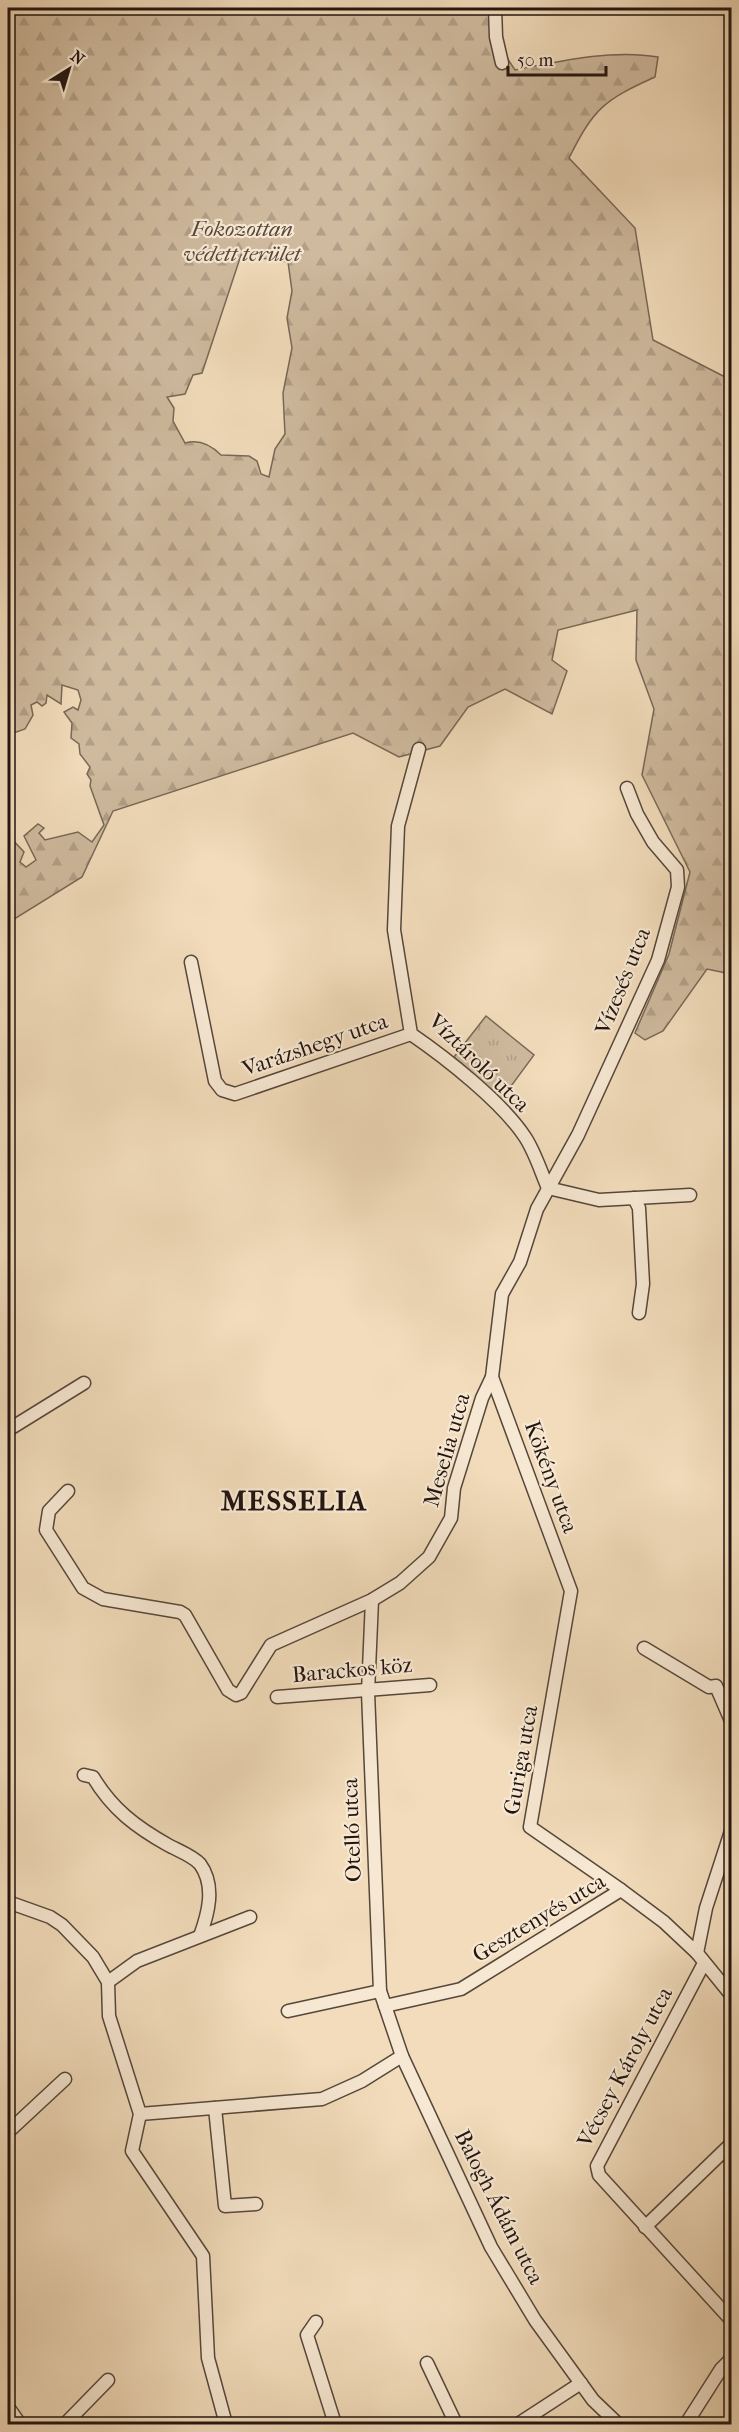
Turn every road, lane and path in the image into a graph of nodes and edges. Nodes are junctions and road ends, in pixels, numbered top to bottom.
1 (495, 8) edge
2 (502, 63) dead end
3 (419, 749) dead end
4 (627, 788) dead end
5 (191, 962) dead end
6 (411, 1034) junction
7 (548, 1188) junction
8 (690, 1195) dead end
9 (634, 1198) junction
10 (639, 1313) dead end
11 (492, 1377) junction
12 (84, 1383) dead end
13 (8, 1430) edge
14 (68, 1491) dead end
15 (571, 1591) joint
16 (372, 1600) junction
17 (644, 1648) dead end
18 (430, 1685) dead end
19 (368, 1692) junction
20 (277, 1697) dead end
21 (732, 1723) edge
22 (84, 1775) dead end
23 (732, 1828) edge
24 (621, 1890) junction
25 (8, 1902) edge
26 (250, 1917) dead end
27 (200, 1936) junction
28 (697, 1953) junction
29 (703, 1965) junction
30 (108, 1982) junction
31 (380, 1990) junction
32 (732, 1996) edge
33 (385, 2006) junction
34 (288, 2011) dead end
35 (402, 2056) junction
36 (65, 2079) dead end
37 (215, 2108) junction
38 (140, 2114) junction
39 (8, 2132) edge
40 (732, 2142) edge
41 (256, 2204) dead end
42 (645, 2227) junction
43 (732, 2321) edge
44 (316, 2322) dead end
45 (732, 2358) edge
46 (427, 2363) dead end
47 (108, 2380) dead end
48 (581, 2383) junction
49 (8, 2407) edge
50 (20, 2424) edge
51 (65, 2424) edge
52 (226, 2424) edge
53 (335, 2424) edge
54 (456, 2424) edge
55 (518, 2424) edge
56 (618, 2424) edge
57 (686, 2424) edge

1 - 2 street
3 - 6 street, Víztároló utca
4 - 7 street, Vízesés utca
5 - 6 street, Varázshegy utca
6 - 7 street, Víztároló utca
7 - 9 street
7 - 11 street, Meselia utca
8 - 9 street
9 - 10 street
11 - 15 street, Kökény utca
11 - 16 street, Meselia utca
12 - 13 street
14 - 16 street, Meselia utca
15 - 24 street, Guriga utca
16 - 19 street, Otelló utca
17 - 21 street
18 - 19 street, Barackos köz
19 - 20 street, Barackos köz
19 - 31 street, Otelló utca
22 - 27 street
23 - 28 street
24 - 28 street, Gesztenyés utca
24 - 33 street, Gesztenyés utca
25 - 30 street
26 - 27 street
27 - 30 street
28 - 29 street
29 - 32 street
29 - 42 street, Vécsey Károly utca
30 - 38 street
31 - 33 street, Otelló utca
31 - 34 street
33 - 35 street, Otelló utca
35 - 37 street
35 - 48 street, Balogh Ádám utca
36 - 39 street
37 - 38 street
37 - 41 street
38 - 52 street
40 - 42 street
42 - 43 street, Vécsey Károly utca
44 - 53 street
45 - 57 street
46 - 54 street
47 - 51 street
48 - 55 street
48 - 56 street, Balogh Ádám utca
49 - 50 street

